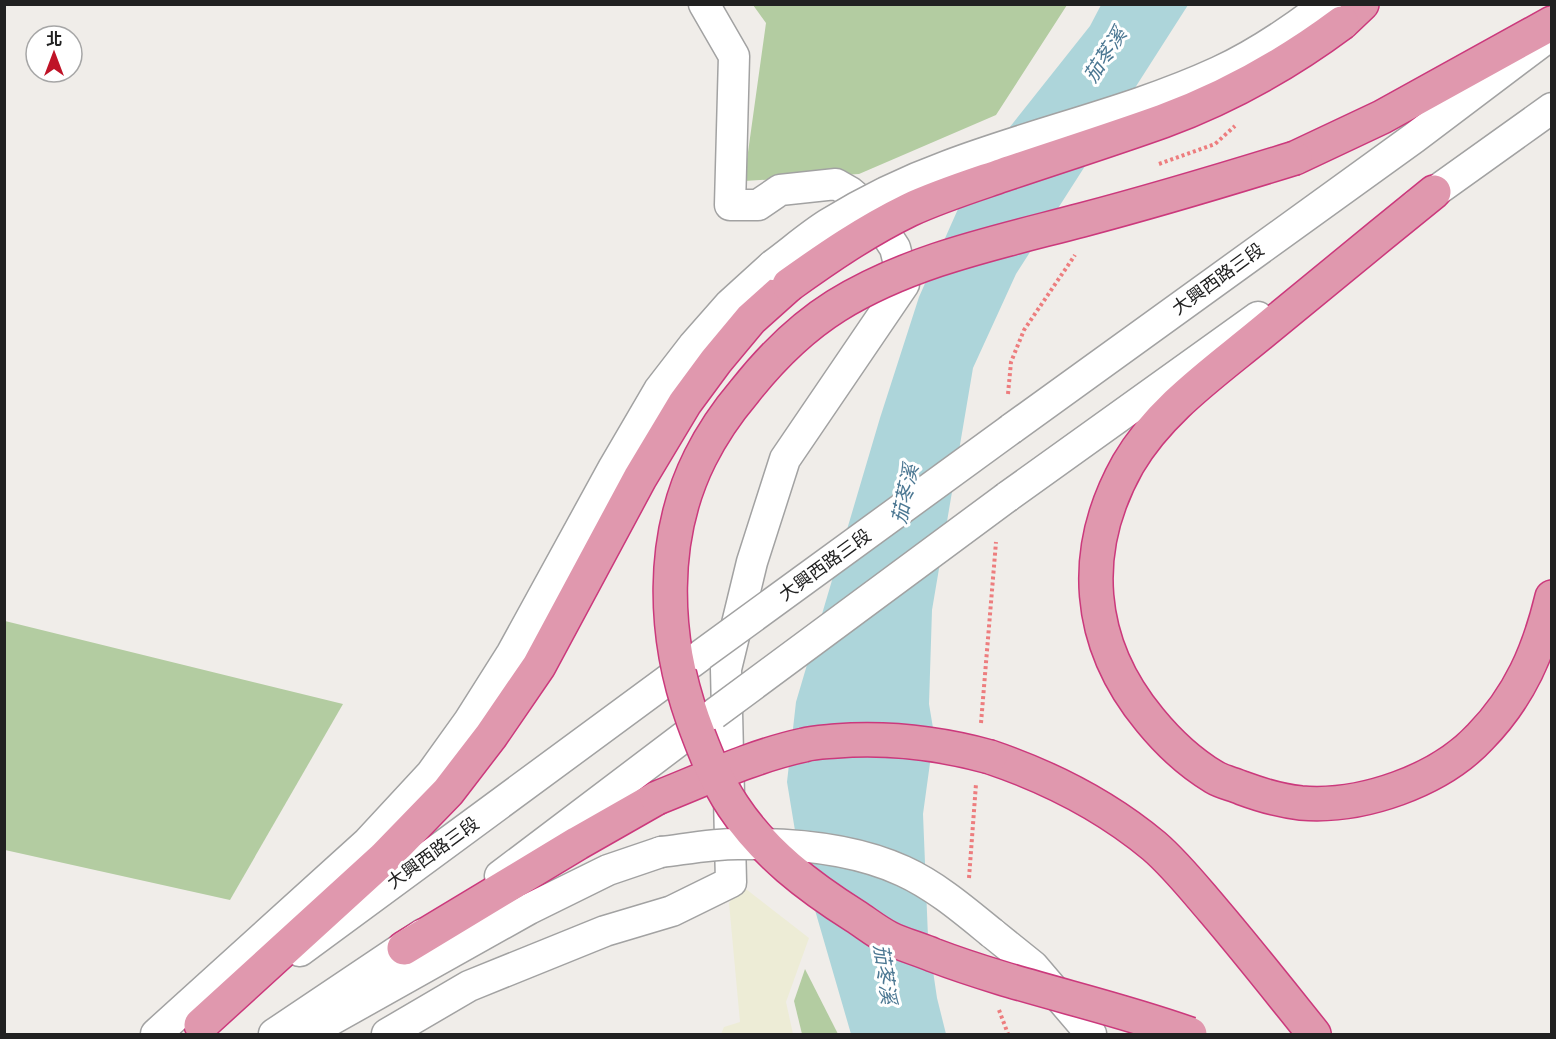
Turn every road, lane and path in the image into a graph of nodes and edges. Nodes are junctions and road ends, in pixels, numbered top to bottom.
1 (704, 4) edge
2 (1344, 11) edge
3 (1551, 23) edge
4 (1551, 35) edge
5 (1551, 108) edge
6 (1434, 192) junction
7 (781, 275) junction
8 (1551, 597) edge
9 (404, 948) junction
10 (194, 1030) edge
11 (156, 1035) edge
12 (274, 1035) edge
13 (306, 1035) edge
14 (387, 1035) edge
15 (1091, 1035) edge
16 (1190, 1035) edge
17 (1314, 1035) edge

1 - 14 street
2 - 7 highway, bridge
3 - 16 highway, bridge
4 - 10 street, 大興西路三段, bridge
5 - 6 street
6 - 8 highway
6 - 9 street, bridge
7 - 10 highway
7 - 11 street
9 - 12 street
9 - 17 highway, bridge
13 - 15 street, bridge

